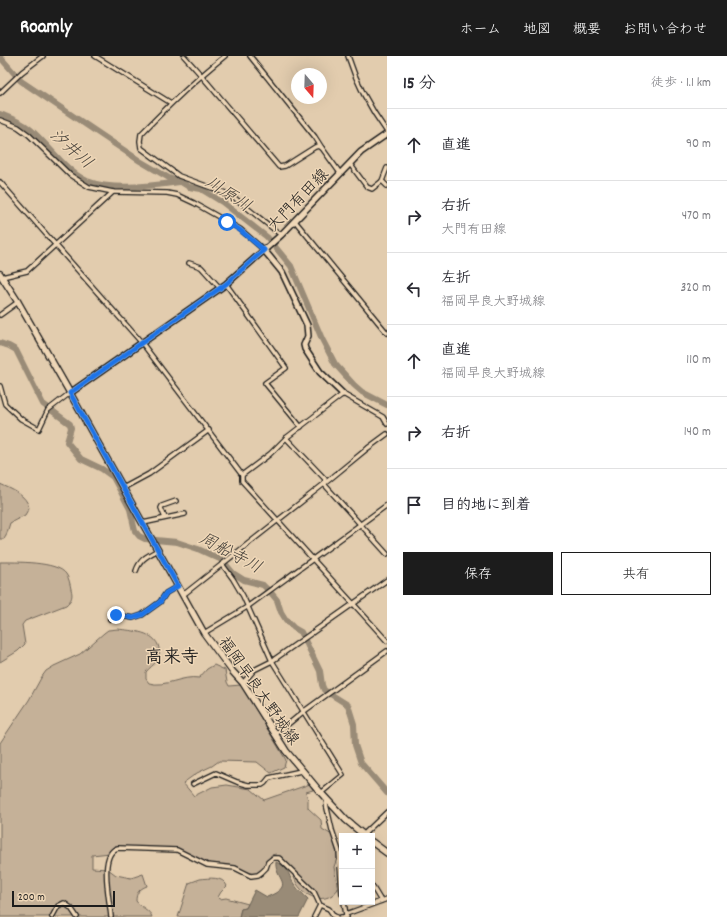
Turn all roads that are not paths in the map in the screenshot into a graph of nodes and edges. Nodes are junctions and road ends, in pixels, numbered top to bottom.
1 (43, 56) edge
2 (95, 56) edge
3 (184, 56) edge
4 (225, 56) edge
5 (250, 56) edge
6 (348, 56) edge
7 (202, 75) junction
8 (0, 93) edge
9 (171, 103) junction
10 (0, 120) edge
11 (387, 133) edge
12 (322, 148) junction
13 (350, 164) junction
14 (387, 168) edge
15 (340, 173) junction
16 (382, 181) junction
17 (0, 182) edge
18 (387, 186) edge
19 (113, 192) junction
20 (294, 221) junction
21 (279, 237) junction
22 (56, 245) junction
23 (266, 248) junction
24 (189, 263) dead end
25 (1, 276) edge
26 (226, 284) junction
27 (220, 288) junction
28 (18, 302) junction
29 (0, 315) edge
30 (387, 333) edge
31 (142, 343) junction
32 (0, 386) edge
33 (70, 393) junction
34 (343, 394) junction
35 (385, 418) edge
36 (387, 424) edge
37 (301, 427) junction
38 (209, 430) junction
39 (387, 434) edge
40 (286, 438) junction
41 (242, 475) junction
42 (324, 484) junction
43 (123, 488) junction
44 (176, 501) dead end
45 (387, 506) edge
46 (184, 514) dead end
47 (165, 518) junction
48 (277, 521) junction
49 (143, 523) junction
50 (360, 524) junction
51 (158, 550) junction
52 (387, 554) edge
53 (312, 560) junction
54 (222, 564) junction
55 (136, 571) dead end
56 (387, 580) edge
57 (178, 586) junction
58 (183, 595) junction
59 (353, 604) junction
60 (247, 606) junction
61 (110, 619) dead end
62 (204, 633) junction
63 (387, 641) edge
64 (387, 651) edge
65 (272, 661) junction
66 (243, 683) junction
67 (303, 712) junction
68 (275, 735) junction
69 (301, 771) junction
70 (193, 784) dead end
71 (321, 793) junction
72 (327, 800) junction
73 (387, 812) edge
74 (362, 833) edge
75 (366, 833) edge
76 (375, 844) edge
77 (387, 853) edge
78 (340, 869) edge
79 (375, 891) edge
80 (387, 899) edge
81 (381, 901) junction
82 (320, 905) junction
83 (344, 905) edge
84 (346, 916) edge
85 (52, 917) edge
86 (77, 917) edge
87 (112, 917) edge
88 (314, 917) edge
89 (337, 917) edge
90 (341, 917) edge

1 - 8 street
2 - 9 street
3 - 7 street
4 - 7 street
5 - 12 street
6 - 11 street
7 - 9 street
7 - 12 street
9 - 21 street
10 - 19 street
11 - 13 main road, 大門有田線
12 - 15 street
13 - 15 main road, 大門有田線
13 - 16 street
14 - 16 street
15 - 20 main road, 大門有田線
16 - 18 street
17 - 22 street
19 - 22 street
19 - 23 street
20 - 21 main road, 大門有田線
20 - 30 street
21 - 23 main road, 大門有田線
22 - 25 street
22 - 31 street
23 - 26 main road, 大門有田線
23 - 34 main road
24 - 27 street
25 - 28 main road
26 - 27 main road, 大門有田線
26 - 37 street
27 - 31 main road, 大門有田線
28 - 29 street
28 - 33 main road
31 - 33 main road, 大門有田線
31 - 38 street
32 - 33 street
33 - 43 main road
34 - 35 street
34 - 37 street
35 - 36 street
37 - 40 street
38 - 41 street
38 - 43 street
39 - 42 street
40 - 41 street
40 - 42 street
41 - 48 street
42 - 48 street
42 - 50 street
43 - 49 main road
44 - 47 street
45 - 50 street
46 - 47 street
47 - 49 street
48 - 53 street
48 - 54 street
49 - 51 main road, 福岡早良大野城線
50 - 52 street
50 - 53 street
51 - 55 street
51 - 57 main road, 福岡早良大野城線
53 - 59 street
53 - 60 street
54 - 58 street
54 - 60 street
56 - 59 street
57 - 58 main road, 福岡早良大野城線
57 - 61 street
58 - 62 main road, 福岡早良大野城線
59 - 63 street
59 - 65 street
60 - 62 street
60 - 65 street
62 - 66 main road, 福岡早良大野城線
64 - 67 street
65 - 66 street
65 - 67 street
66 - 68 main road, 福岡早良大野城線
67 - 68 street
67 - 71 street
68 - 69 main road, 福岡早良大野城線
69 - 70 street
69 - 71 main road, 福岡早良大野城線
71 - 72 main road, 福岡早良大野城線
72 - 74 main road, 福岡早良大野城線
72 - 78 street
73 - 75 street
76 - 77 main road
79 - 81 street
80 - 81 street
81 - 84 street
82 - 87 street
82 - 88 street
82 - 89 street
83 - 84 street
84 - 90 street
85 - 86 street

